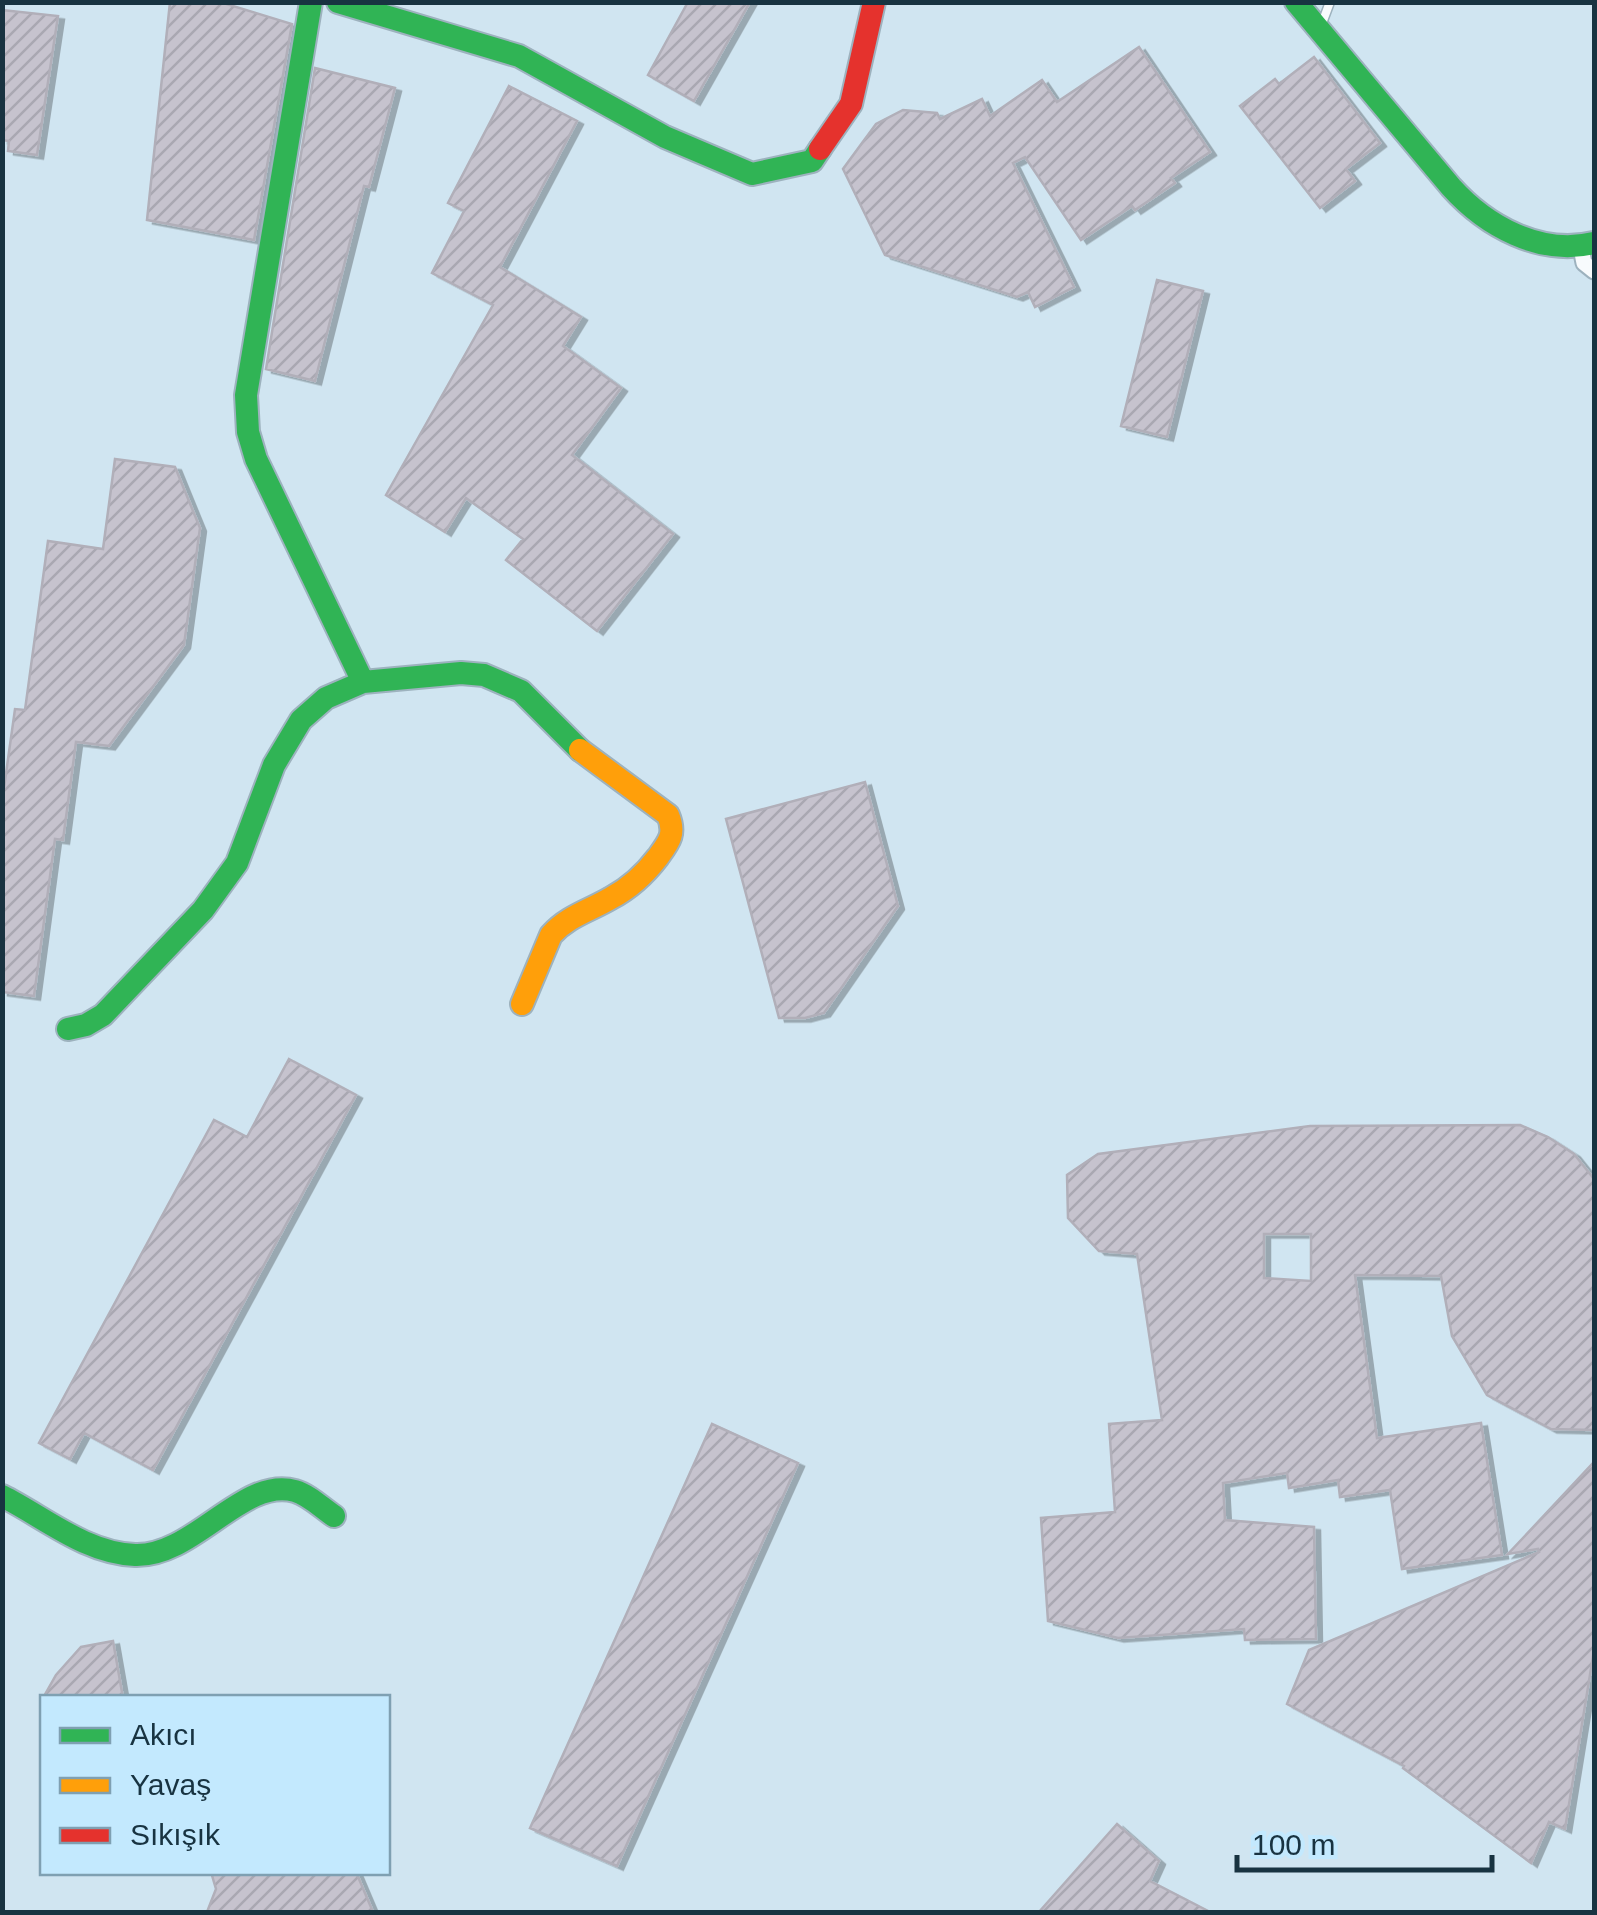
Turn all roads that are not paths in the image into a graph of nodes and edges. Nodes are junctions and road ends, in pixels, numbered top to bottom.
1 (311, 2) edge
2 (338, 2) edge
3 (874, 2) edge
4 (1296, 2) edge
5 (1330, 2) edge
6 (1320, 28) junction
7 (1588, 246) edge
8 (1594, 271) edge
9 (363, 682) junction
10 (522, 1004) dead end
11 (68, 1028) dead end
12 (2, 1496) edge
13 (334, 1516) dead end

1 - 9 street
2 - 3 street
4 - 6 street
5 - 6 lane
6 - 7 street
7 - 8 street
9 - 10 street
9 - 11 street
12 - 13 street

